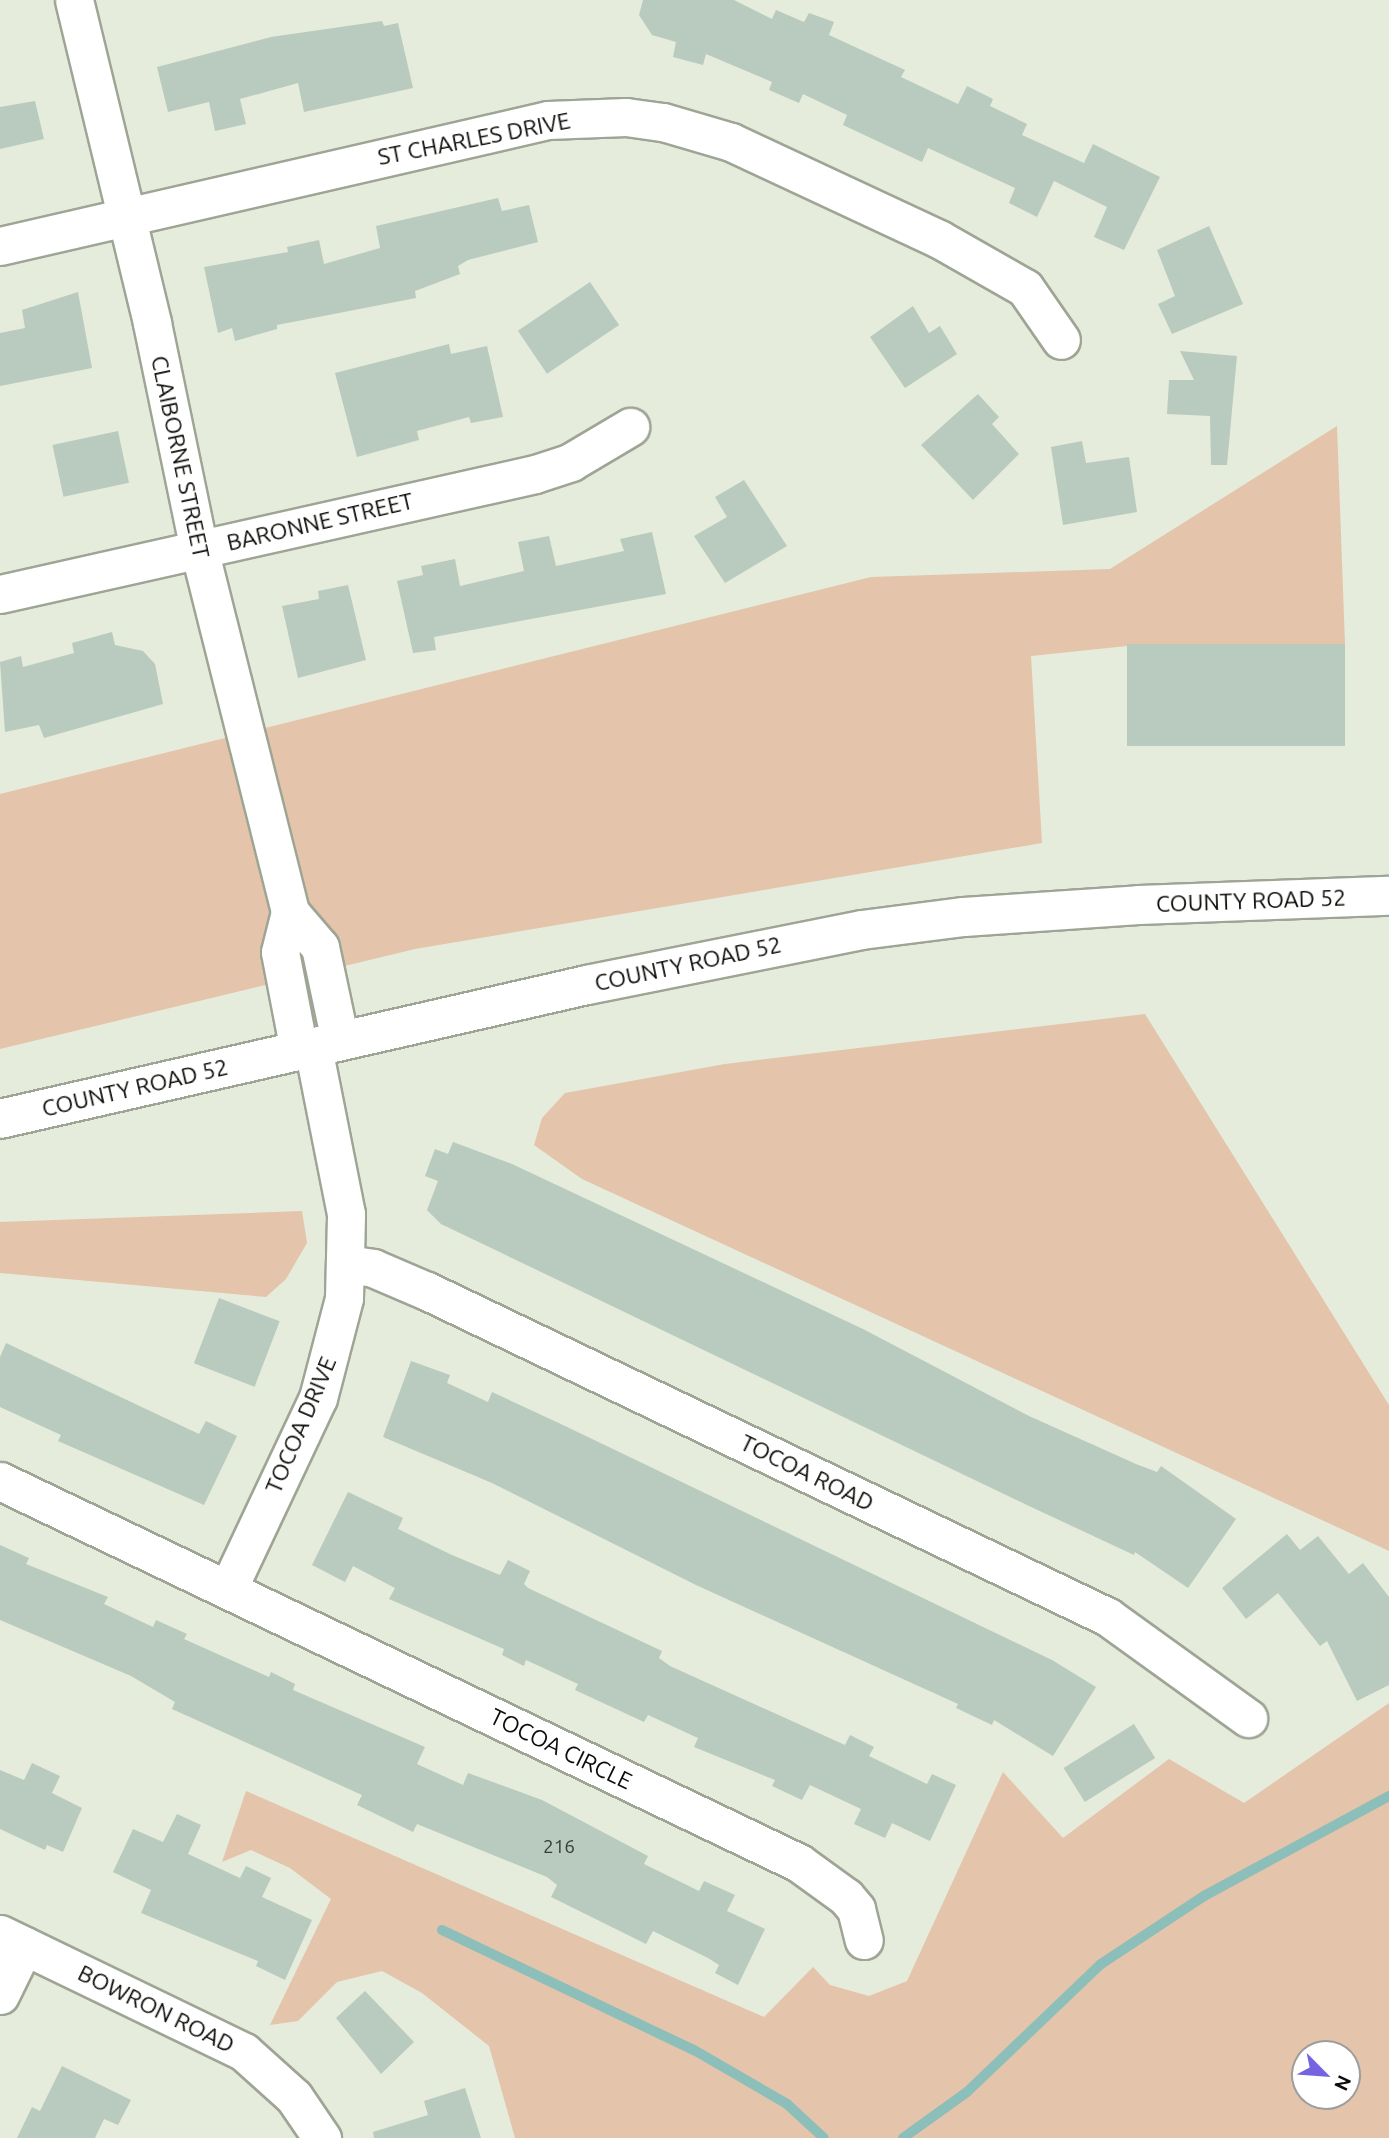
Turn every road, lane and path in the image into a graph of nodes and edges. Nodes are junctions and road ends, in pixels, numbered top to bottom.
1 (74, 0) edge
2 (127, 218) junction
3 (0, 246) edge
4 (1061, 340) dead end
5 (630, 427) dead end
6 (199, 549) junction
7 (0, 594) edge
8 (1389, 896) edge
9 (317, 1046) junction
10 (0, 1119) edge
11 (346, 1264) junction
12 (0, 1481) edge
13 (228, 1588) junction
14 (1248, 1718) dead end
15 (12, 1940) edge
16 (864, 1940) dead end
17 (0, 1995) edge
18 (322, 2138) edge

1 - 2 street, CLAIBORNE STREET
2 - 3 street, ST CHARLES DRIVE
2 - 4 street, ST CHARLES DRIVE
2 - 6 street, CLAIBORNE STREET
5 - 6 street, BARONNE STREET
6 - 7 street, BARONNE STREET
6 - 9 street, CLAIBORNE STREET
8 - 9 main road, COUNTY ROAD 52
9 - 10 main road, COUNTY ROAD 52
9 - 11 street, TOCOA DRIVE
11 - 13 street, TOCOA DRIVE
11 - 14 street, TOCOA ROAD
12 - 13 street
13 - 16 street, TOCOA CIRCLE
15 - 17 street
15 - 18 street, BOWRON ROAD

